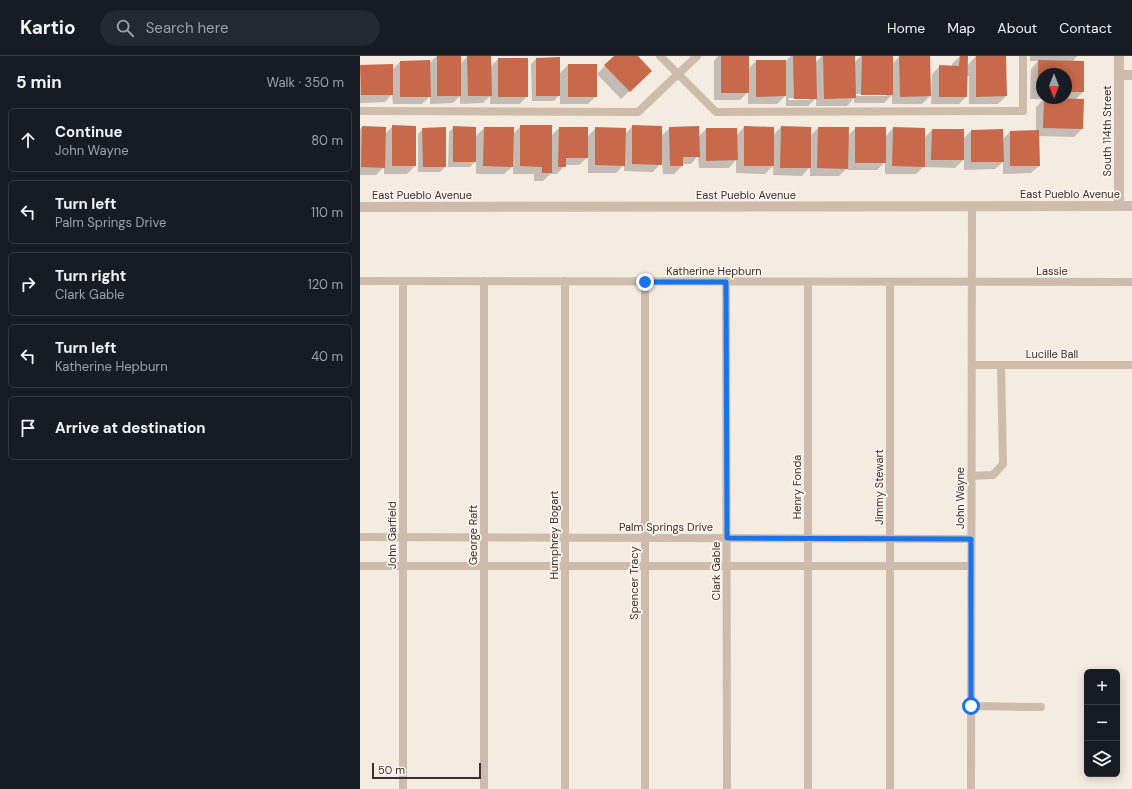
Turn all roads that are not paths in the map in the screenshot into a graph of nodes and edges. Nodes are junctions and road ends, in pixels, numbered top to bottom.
1 (660, 56) edge
2 (697, 56) edge
3 (1023, 56) edge
4 (1119, 56) edge
5 (678, 75) junction
6 (1119, 75) junction
7 (1132, 75) edge
8 (360, 111) edge
9 (1119, 206) junction
10 (1132, 206) edge
11 (360, 207) edge
12 (972, 207) junction
13 (360, 281) edge
14 (403, 281) junction
15 (484, 281) junction
16 (564, 281) junction
17 (645, 282) junction
18 (726, 282) junction
19 (808, 282) junction
20 (890, 282) junction
21 (972, 282) junction
22 (1132, 282) edge
23 (972, 365) junction
24 (1001, 365) junction
25 (1132, 365) edge
26 (972, 476) junction
27 (360, 537) edge
28 (403, 537) junction
29 (484, 537) junction
30 (565, 538) junction
31 (645, 538) junction
32 (727, 538) junction
33 (808, 538) junction
34 (890, 538) junction
35 (971, 539) junction
36 (360, 566) edge
37 (403, 566) junction
38 (484, 566) junction
39 (565, 566) junction
40 (645, 566) junction
41 (727, 566) junction
42 (808, 566) junction
43 (890, 566) junction
44 (971, 566) junction
45 (971, 706) junction
46 (1041, 707) dead end
47 (403, 789) edge
48 (484, 789) edge
49 (565, 789) edge
50 (645, 789) edge
51 (727, 789) edge
52 (808, 789) edge
53 (890, 789) edge
54 (971, 789) edge

1 - 5 lane
2 - 5 lane
3 - 5 lane
4 - 6 street, South 114th Street
5 - 8 lane
6 - 7 street
6 - 9 street, South 114th Street
9 - 10 street, East Pueblo Avenue
9 - 12 street, East Pueblo Avenue
11 - 12 street, East Pueblo Avenue
12 - 21 lane, John Wayne
13 - 14 lane, Katherine Hepburn
14 - 15 lane, Katherine Hepburn
14 - 28 lane, John Garfield
15 - 16 lane, Katherine Hepburn
15 - 29 lane, George Raft
16 - 17 lane, Katherine Hepburn
16 - 30 lane, Humphrey Bogart
17 - 18 lane, Katherine Hepburn
17 - 31 lane, Spencer Tracy
18 - 19 lane, Katherine Hepburn
18 - 32 lane, Clark Gable
19 - 20 lane, Katherine Hepburn
19 - 33 lane, Henry Fonda
20 - 21 lane, Katherine Hepburn
20 - 34 lane, Jimmy Stewart
21 - 22 lane, Lassie
21 - 23 lane, John Wayne
23 - 24 lane, Lucille Ball
23 - 26 lane, John Wayne
24 - 25 lane, Lucille Ball
24 - 26 lane
26 - 35 lane, John Wayne
27 - 28 lane, Palm Springs Drive
28 - 29 lane, Palm Springs Drive
28 - 37 lane, John Garfield
29 - 30 lane, Palm Springs Drive
29 - 38 lane, George Raft
30 - 31 lane, Palm Springs Drive
30 - 39 lane, Humphrey Bogart
31 - 32 lane, Palm Springs Drive
31 - 40 lane, Spencer Tracy
32 - 33 lane, Palm Springs Drive
32 - 41 lane, Clark Gable
33 - 34 lane, Palm Springs Drive
33 - 42 lane, Henry Fonda
34 - 35 lane, Palm Springs Drive
34 - 43 lane, Jimmy Stewart
35 - 44 lane, John Wayne
36 - 37 lane
37 - 38 lane
37 - 47 lane, John Garfield
38 - 39 lane
38 - 48 lane, George Raft
39 - 40 lane
39 - 49 lane, Humphrey Bogart
40 - 41 lane
40 - 50 lane, Spencer Tracy
41 - 42 lane
41 - 51 lane, Clark Gable
42 - 43 lane
42 - 52 lane, Henry Fonda
43 - 44 lane
43 - 53 lane, Jimmy Stewart
44 - 45 lane, John Wayne
45 - 46 lane
45 - 54 lane, John Wayne

